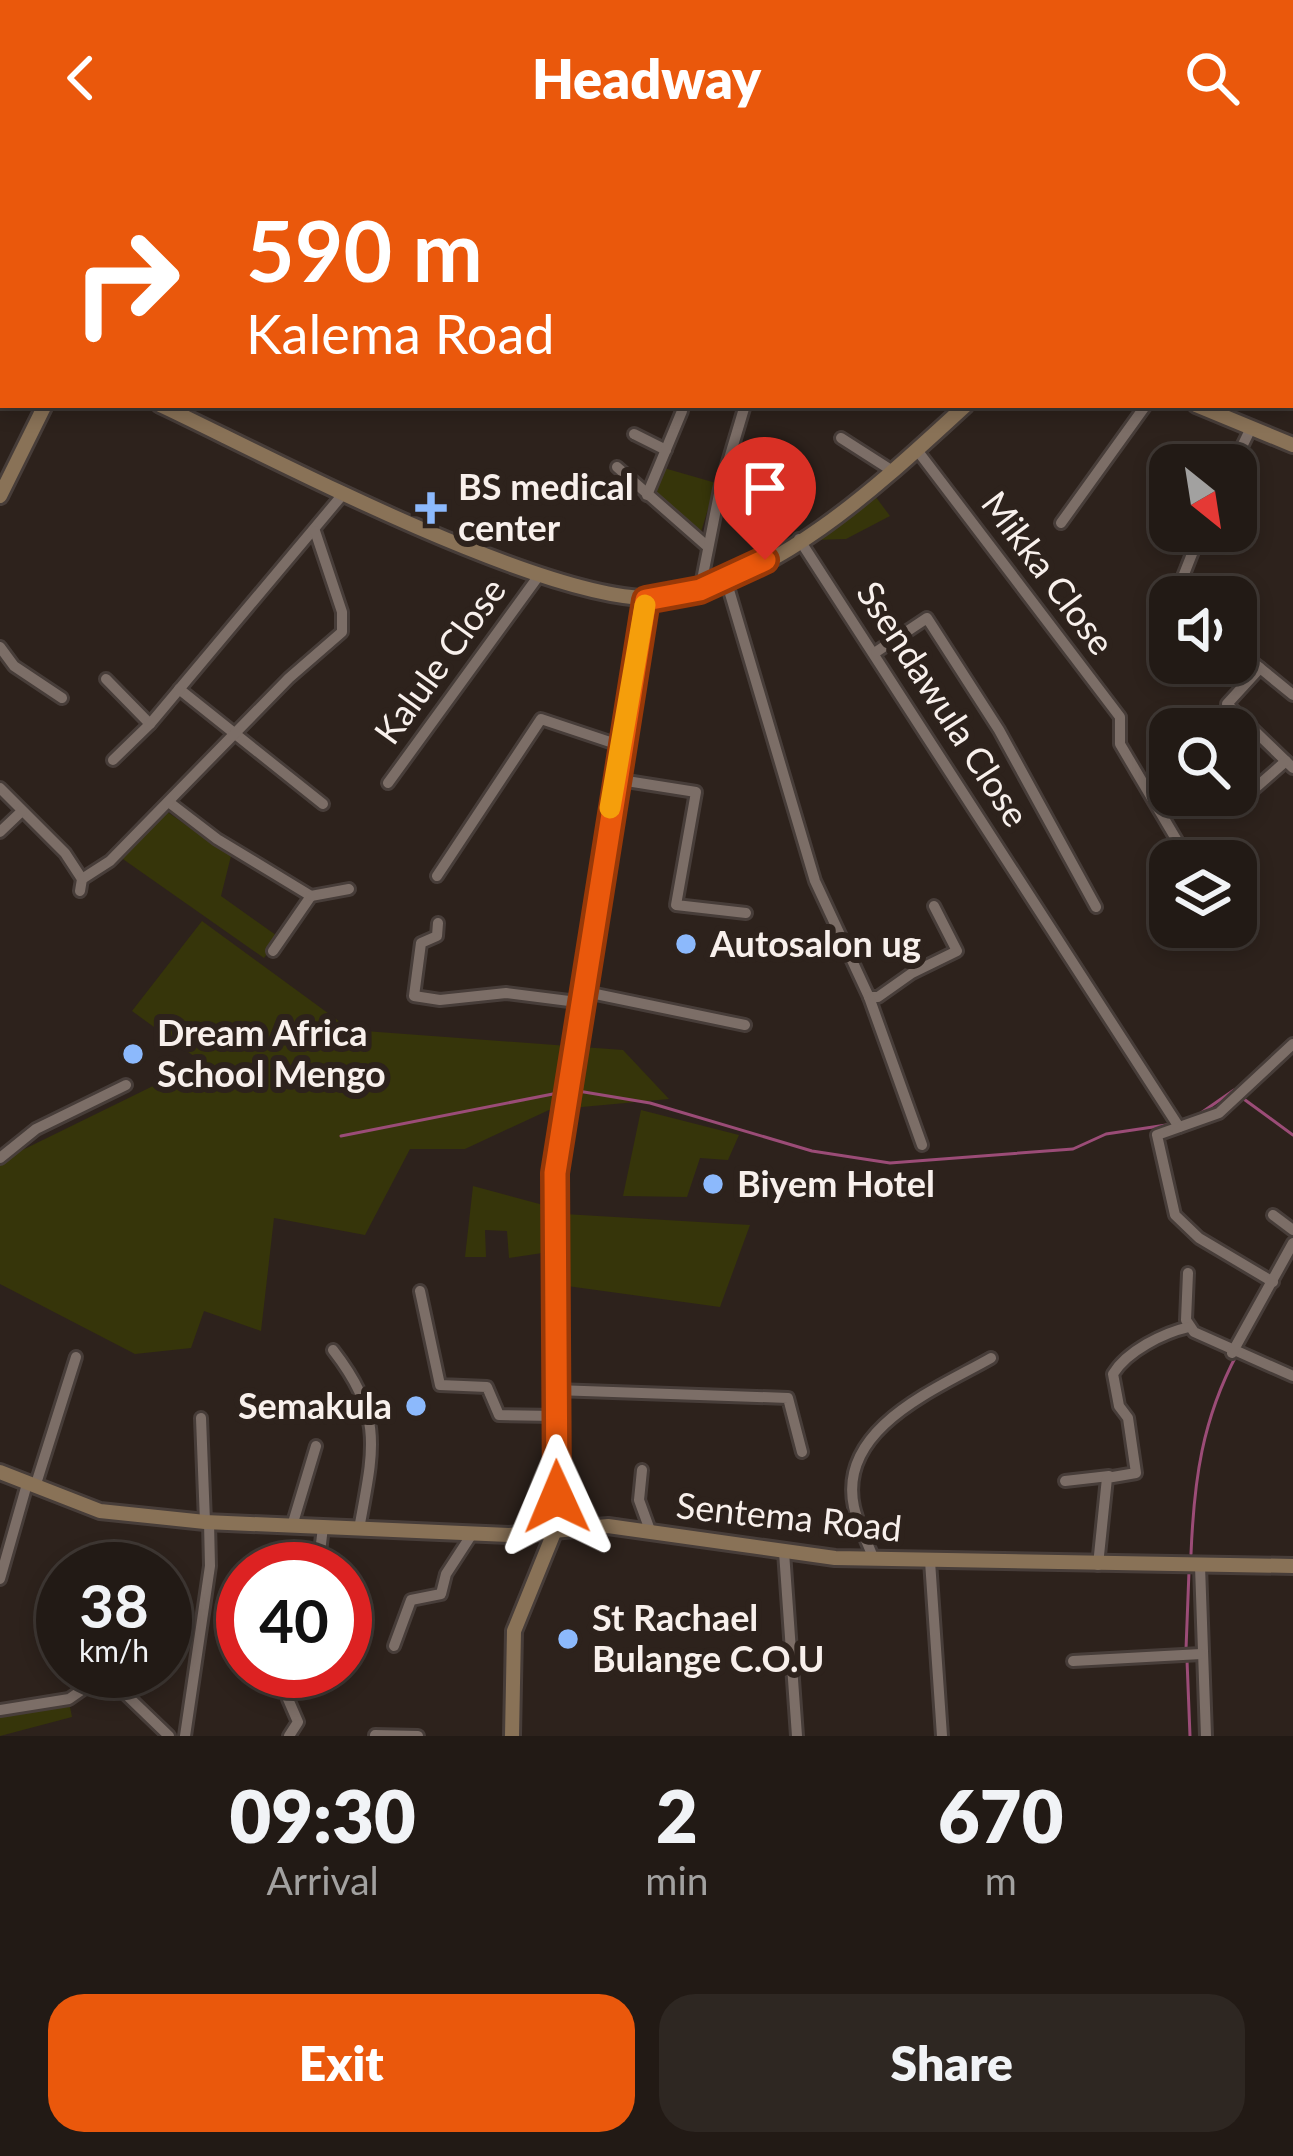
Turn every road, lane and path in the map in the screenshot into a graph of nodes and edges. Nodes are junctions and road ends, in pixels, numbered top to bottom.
1 (44, 408) edge
2 (168, 408) edge
3 (741, 408) edge
4 (963, 408) edge
5 (1144, 408) edge
6 (1203, 408) edge
7 (682, 411) dead end
8 (1251, 428) junction
9 (634, 434) dead end
10 (842, 438) dead end
11 (1243, 444) edge
12 (1293, 445) edge
13 (666, 450) junction
14 (917, 450) junction
15 (617, 467) dead end
16 (891, 470) junction
17 (344, 493) junction
18 (646, 495) junction
19 (0, 496) edge
20 (1061, 523) dead end
21 (315, 531) junction
22 (799, 539) junction
23 (708, 547) junction
24 (540, 574) junction
25 (726, 580) junction
26 (700, 590) junction
27 (646, 600) junction
28 (0, 647) edge
29 (876, 652) junction
30 (1257, 666) edge
31 (1260, 668) junction
32 (106, 679) dead end
33 (179, 689) junction
34 (1293, 694) edge
35 (62, 698) dead end
36 (150, 724) junction
37 (232, 735) junction
38 (619, 745) junction
39 (113, 760) dead end
40 (1289, 764) edge
41 (614, 778) junction
42 (388, 783) dead end
43 (0, 788) edge
44 (1257, 790) edge
45 (170, 803) junction
46 (323, 804) dead end
47 (22, 811) junction
48 (0, 832) edge
49 (1177, 840) edge
50 (437, 876) dead end
51 (349, 889) dead end
52 (311, 896) junction
53 (934, 906) dead end
54 (1096, 907) dead end
55 (746, 913) dead end
56 (438, 923) dead end
57 (273, 951) dead end
58 (869, 997) junction
59 (586, 998) junction
60 (745, 1025) dead end
61 (1293, 1044) edge
62 (125, 1084) dead end
63 (1176, 1122) junction
64 (922, 1145) dead end
65 (0, 1158) edge
66 (1274, 1216) dead end
67 (1293, 1230) edge
68 (1293, 1243) edge
69 (1188, 1273) dead end
70 (1273, 1282) junction
71 (420, 1292) dead end
72 (1189, 1327) junction
73 (333, 1350) dead end
74 (1238, 1355) junction
75 (76, 1357) dead end
76 (991, 1358) dead end
77 (1293, 1376) edge
78 (555, 1390) junction
79 (555, 1416) junction
80 (202, 1418) dead end
81 (316, 1446) dead end
82 (802, 1452) dead end
83 (642, 1470) dead end
84 (0, 1472) edge
85 (1109, 1476) junction
86 (1065, 1481) dead end
87 (31, 1485) junction
88 (207, 1522) junction
89 (292, 1526) junction
90 (323, 1527) junction
91 (359, 1529) junction
92 (651, 1533) junction
93 (472, 1534) junction
94 (553, 1535) junction
95 (321, 1542) edge
96 (784, 1552) junction
97 (874, 1560) junction
98 (930, 1561) junction
99 (1098, 1565) junction
100 (1200, 1566) junction
101 (1293, 1566) edge
102 (0, 1579) edge
103 (394, 1646) dead end
104 (1202, 1654) junction
105 (1073, 1660) dead end
106 (288, 1698) edge
107 (0, 1710) edge
108 (375, 1735) edge
109 (169, 1736) edge
110 (185, 1736) edge
111 (289, 1736) edge
112 (418, 1736) edge
113 (512, 1736) edge
114 (797, 1736) edge
115 (942, 1736) edge
116 (1206, 1736) edge

1 - 19 street
2 - 17 street
3 - 23 street
4 - 14 street
5 - 20 street
6 - 8 street
7 - 13 street
8 - 11 street
8 - 12 street
9 - 13 street
10 - 16 street
13 - 18 street
14 - 16 street
14 - 49 street, Mikka Close
15 - 18 street
16 - 22 street
17 - 21 street
17 - 24 street
18 - 23 street
21 - 33 street
21 - 37 street
22 - 25 street
22 - 29 street, Ssendawula Close
23 - 26 street
24 - 27 street
24 - 42 street, Kalule Close
25 - 26 street
25 - 58 street
26 - 27 street
27 - 38 street
28 - 35 street
29 - 54 street
29 - 63 street, Ssendawula Close
30 - 31 street
31 - 34 street
31 - 40 street
32 - 36 street
33 - 36 street
33 - 37 street
36 - 39 street
37 - 45 street
37 - 46 street
38 - 41 street
38 - 50 street
40 - 44 street
41 - 55 street
41 - 59 street
43 - 47 street
45 - 47 street
45 - 52 street
47 - 48 street
51 - 52 street
52 - 57 street
53 - 58 street
56 - 59 street
58 - 64 street
59 - 60 street
59 - 78 street
61 - 63 street
62 - 65 street
63 - 70 street
66 - 67 street
68 - 70 street
69 - 72 street
70 - 74 street
71 - 79 street
72 - 74 street
72 - 85 street
73 - 91 street
74 - 77 street
75 - 87 street
76 - 97 street
78 - 79 street
78 - 82 street
79 - 94 street
80 - 88 street
81 - 89 street
83 - 92 street
84 - 87 street, Sentema Road
85 - 86 street
85 - 99 street
87 - 88 street, Sentema Road
87 - 102 street
88 - 89 street, Sentema Road
88 - 110 street
89 - 90 street, Sentema Road
90 - 91 street, Sentema Road
90 - 95 street
91 - 93 street, Sentema Road
92 - 94 street, Sentema Road
92 - 96 street, Sentema Road
93 - 94 street, Sentema Road
93 - 103 street
94 - 113 street
96 - 97 street, Sentema Road
96 - 114 street
97 - 98 street, Sentema Road
98 - 99 street, Sentema Road
98 - 115 street
99 - 100 street, Sentema Road
100 - 101 street, Sentema Road
100 - 104 street
104 - 105 street
104 - 116 street
106 - 111 street
107 - 109 street
108 - 112 street

